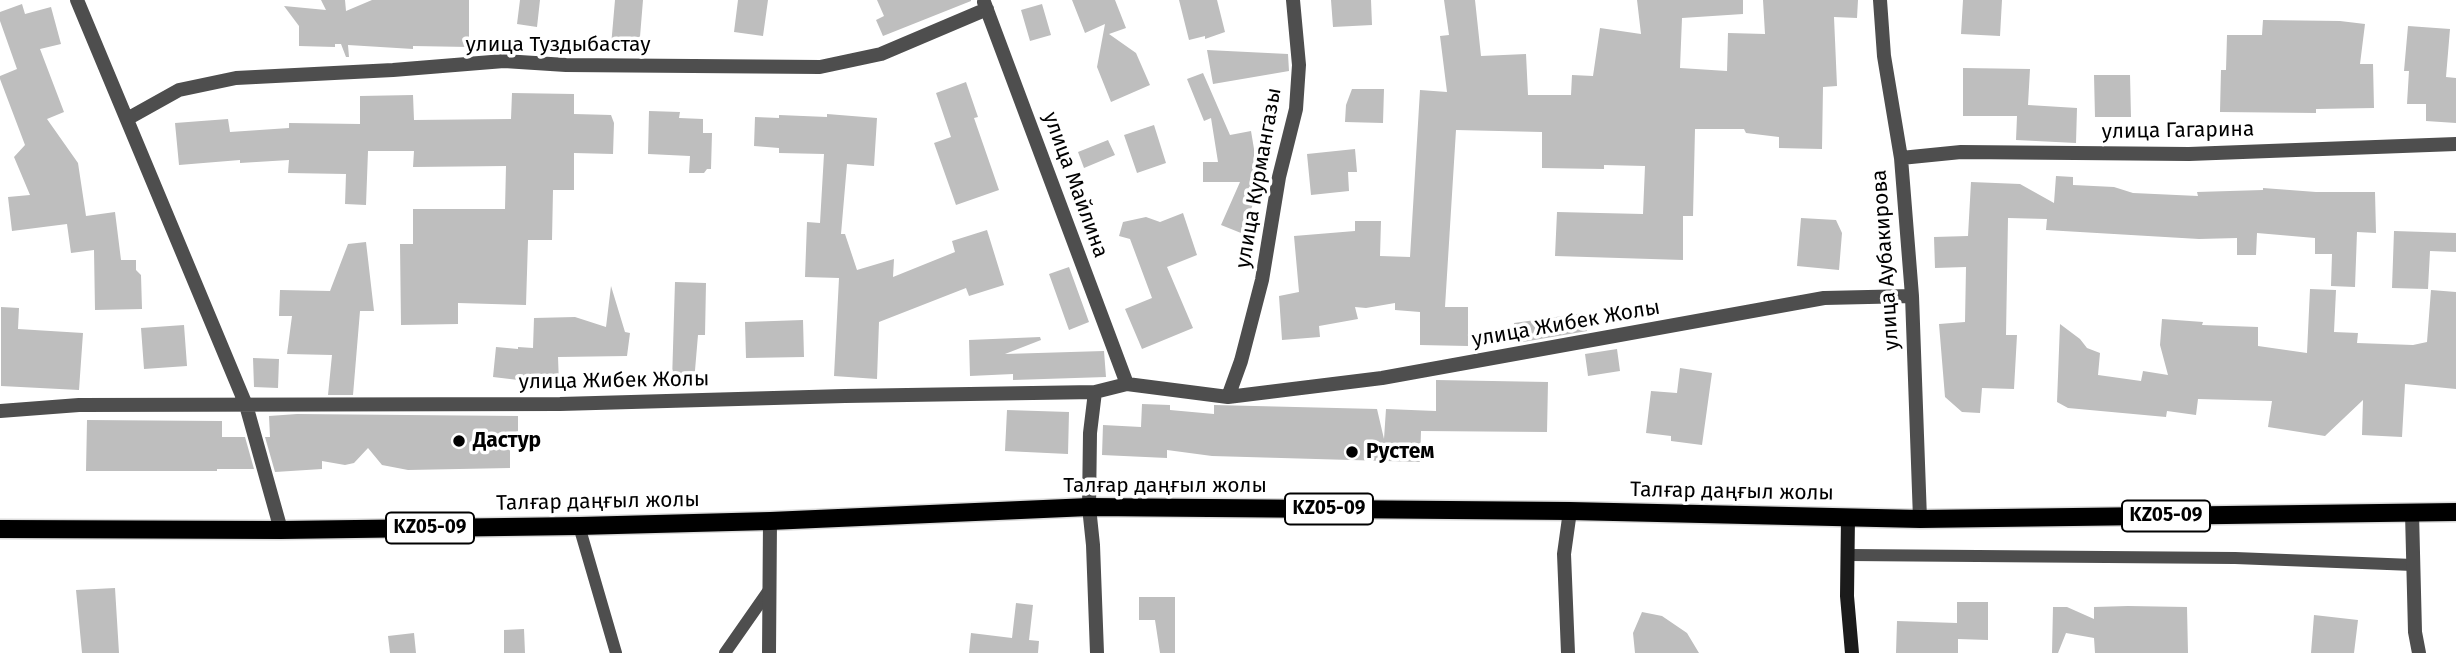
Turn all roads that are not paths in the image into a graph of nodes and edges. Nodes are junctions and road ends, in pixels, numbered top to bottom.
1 (77, 0) edge
2 (1293, 0) edge
3 (1880, 0) edge
4 (985, 4) edge
5 (127, 120) junction
6 (2456, 144) edge
7 (1900, 158) junction
8 (1912, 296) junction
9 (1127, 384) junction
10 (1095, 392) junction
11 (1228, 397) junction
12 (246, 405) junction
13 (0, 411) edge
14 (1089, 507) junction
15 (1570, 511) junction
16 (2456, 512) edge
17 (2413, 513) junction
18 (1848, 517) junction
19 (1920, 519) junction
20 (771, 521) junction
21 (579, 526) junction
22 (0, 529) edge
23 (281, 530) junction
24 (1849, 555) junction
25 (2413, 565) junction
26 (769, 590) junction
27 (615, 653) edge
28 (725, 653) edge
29 (769, 653) edge
30 (1097, 653) edge
31 (1568, 653) edge
32 (1852, 653) edge
33 (2418, 653) edge

1 - 5 street
2 - 11 street, улица Курмангазы
3 - 7 street, улица Аубакирова
4 - 5 street, улица Туздыбастау
4 - 9 street, улица Майлина
5 - 12 street
6 - 7 street, улица Гагарина
7 - 8 street, улица Аубакирова
8 - 11 street, улица Жибек Жолы
8 - 19 street, улица Аубакирова
9 - 10 street, улица Жибек Жолы
9 - 11 street, улица Жибек Жолы
10 - 12 street, улица Жибек Жолы
10 - 14 street
12 - 13 street, улица Жибек Жолы
12 - 23 street
14 - 15 main road, Талғар даңғыл жолы / KZ05-09
14 - 20 main road, Талғар даңғыл жолы / KZ05-09
14 - 30 street
15 - 18 main road, Талғар даңғыл жолы / KZ05-09
15 - 31 street
16 - 17 main road, Талғар даңғыл жолы / KZ05-09
17 - 19 main road, Талғар даңғыл жолы / KZ05-09
17 - 25 street
18 - 19 main road, Талғар даңғыл жолы / KZ05-09
18 - 24 street
20 - 21 main road, Талғар даңғыл жолы / KZ05-09
20 - 26 street
21 - 23 main road, Талғар даңғыл жолы / KZ05-09
21 - 27 lane
22 - 23 main road, Талғар даңғыл жолы / KZ05-09
24 - 25 lane
24 - 32 street
25 - 33 street
26 - 28 lane
26 - 29 street

